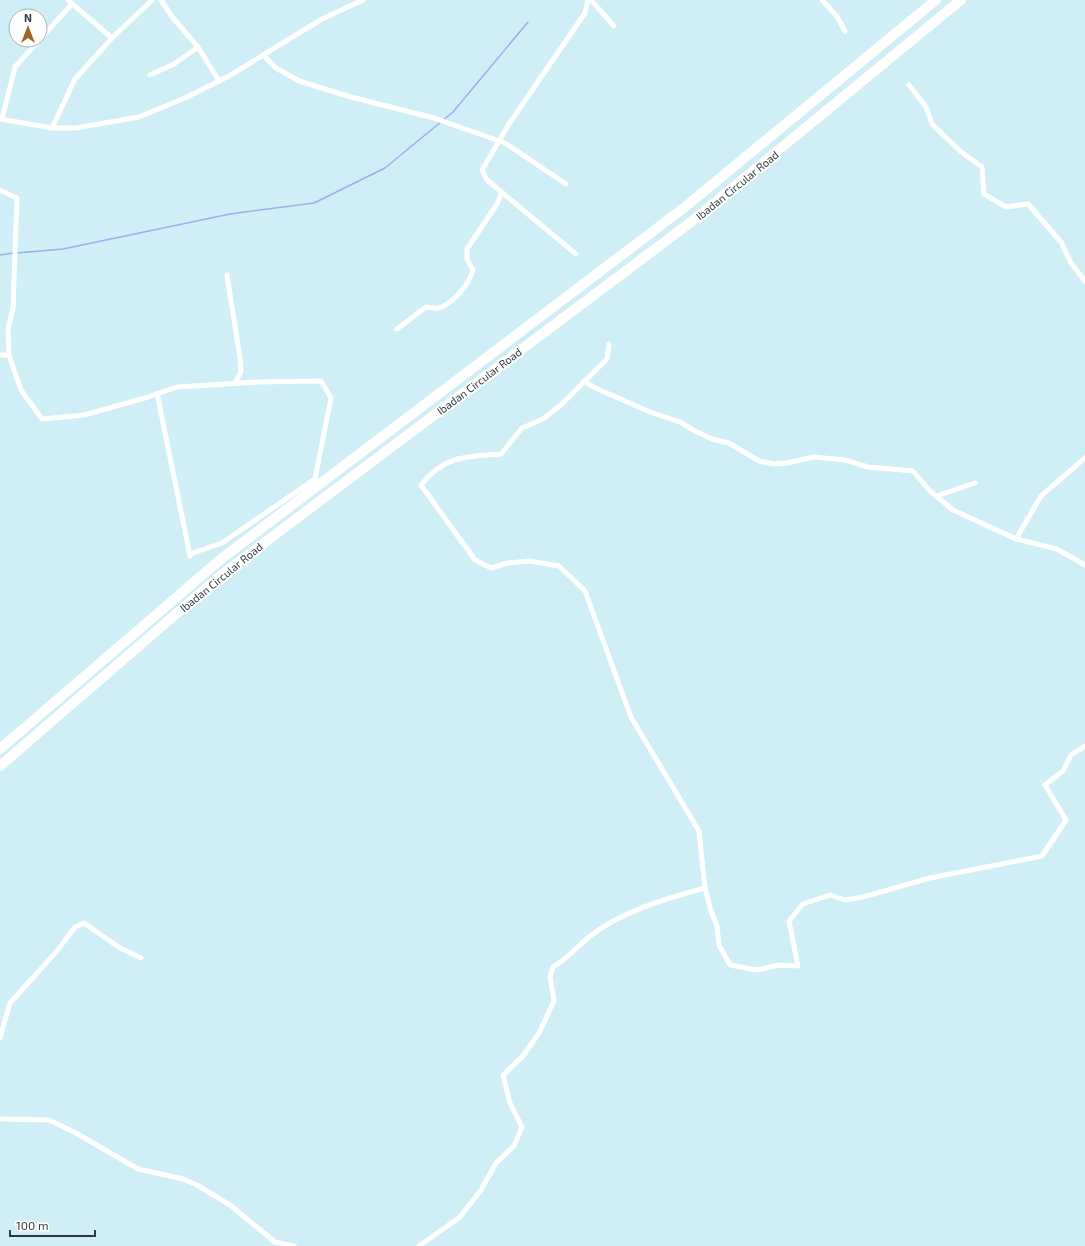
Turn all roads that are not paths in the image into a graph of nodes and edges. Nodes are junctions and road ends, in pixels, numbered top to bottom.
1 (152, 0) edge
2 (161, 0) edge
3 (363, 0) edge
4 (590, 0) edge
5 (822, 0) edge
6 (936, 0) edge
7 (961, 0) edge
8 (70, 2) edge
9 (614, 26) dead end
10 (845, 31) dead end
11 (112, 38) junction
12 (198, 47) junction
13 (263, 55) junction
14 (150, 75) dead end
15 (219, 81) junction
16 (909, 85) dead end
17 (1, 119) edge
18 (52, 128) junction
19 (499, 141) junction
20 (566, 184) dead end
21 (0, 190) edge
22 (502, 192) junction
23 (576, 254) dead end
24 (227, 275) dead end
25 (1085, 281) edge
26 (397, 329) dead end
27 (609, 344) dead end
28 (0, 355) edge
29 (9, 355) junction
30 (584, 381) junction
31 (235, 384) junction
32 (157, 394) junction
33 (1085, 458) edge
34 (975, 482) dead end
35 (937, 496) junction
36 (1016, 539) junction
37 (1085, 565) edge
38 (1085, 746) edge
39 (0, 749) edge
40 (0, 766) edge
41 (705, 888) junction
42 (141, 958) dead end
43 (0, 1038) edge
44 (0, 1119) edge
45 (275, 1244) edge
46 (294, 1246) edge
47 (419, 1246) edge

1 - 11 street
2 - 12 street
3 - 13 street
4 - 9 street
4 - 19 street
5 - 10 street
6 - 39 highway, Ibadan Circular Road
7 - 40 highway, Ibadan Circular Road
8 - 11 street
8 - 17 street
11 - 18 street
12 - 14 street
12 - 15 street
13 - 15 street
13 - 19 street
15 - 18 street
16 - 25 street
17 - 18 street
19 - 20 street
19 - 22 street
21 - 29 street
22 - 23 street
22 - 26 street
24 - 31 street
27 - 30 street
28 - 29 street
29 - 32 street
30 - 35 street
30 - 41 street
31 - 32 street
31 - 32 street
33 - 36 street
34 - 35 street
35 - 36 street
36 - 37 street
38 - 41 street
41 - 47 street
42 - 43 street
44 - 45 street
45 - 46 street

